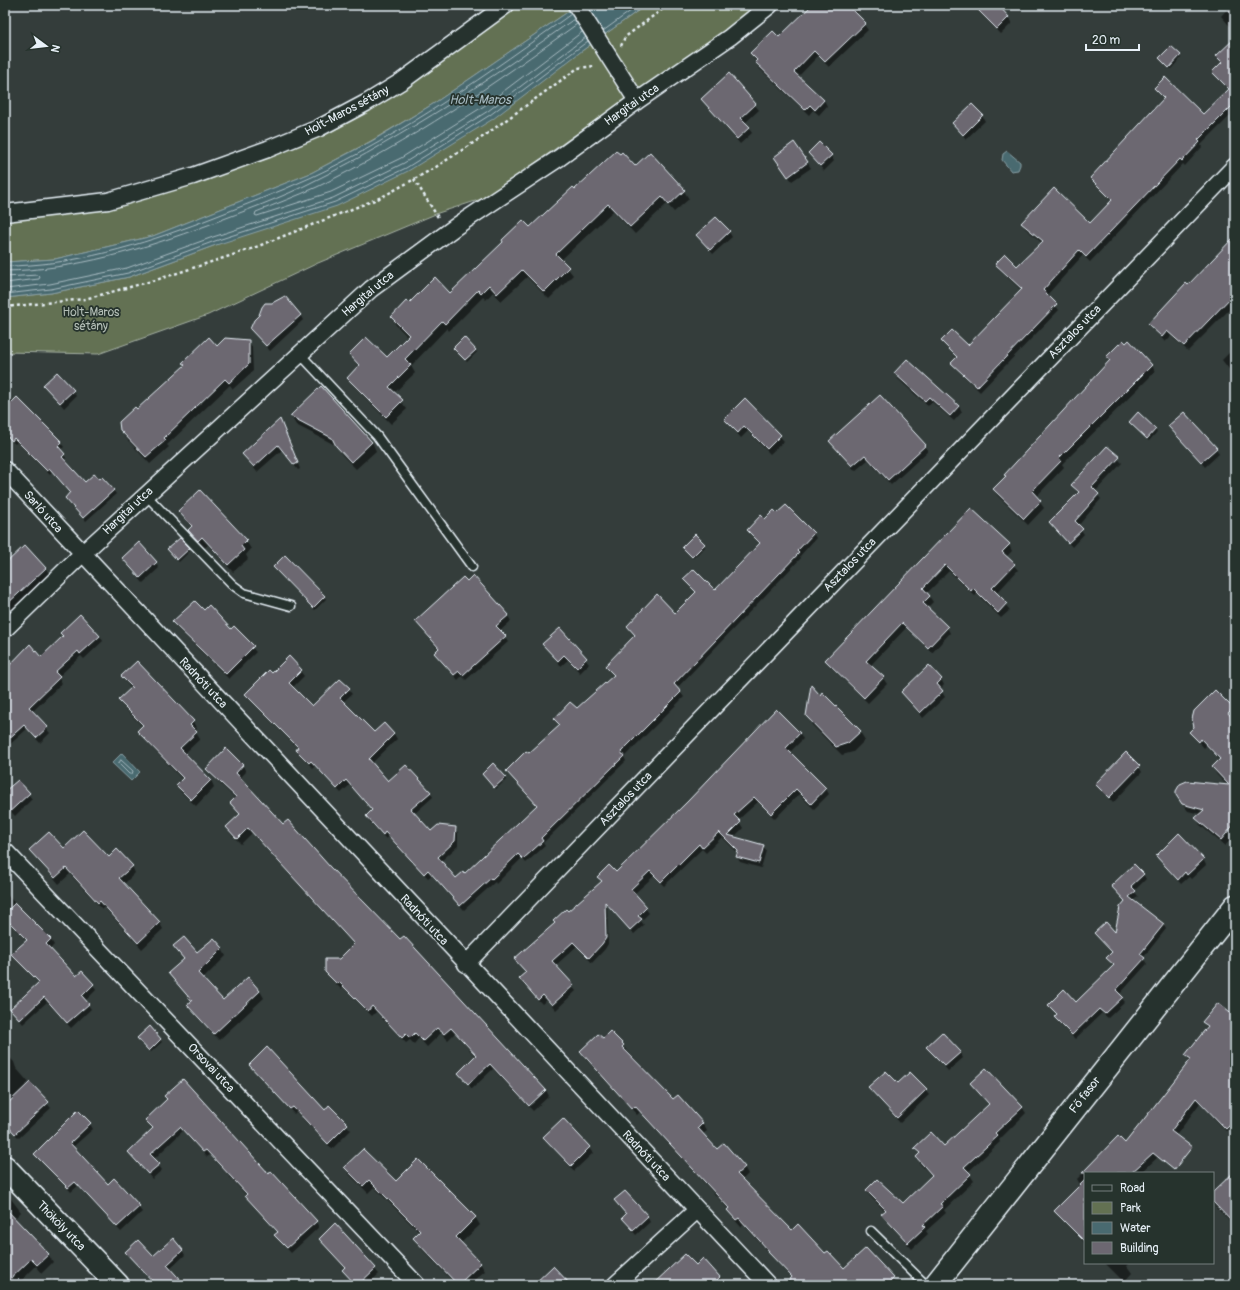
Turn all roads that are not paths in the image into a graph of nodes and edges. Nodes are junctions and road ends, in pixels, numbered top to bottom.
1 (506, 5) edge
2 (576, 5) edge
3 (770, 5) edge
4 (637, 101) junction
5 (1235, 166) edge
6 (5, 214) edge
7 (300, 354) junction
8 (5, 470) edge
9 (146, 495) junction
10 (82, 554) junction
11 (472, 567) dead end
12 (292, 606) dead end
13 (5, 629) edge
14 (5, 851) edge
15 (1235, 906) edge
16 (466, 964) junction
17 (5, 1167) edge
18 (697, 1210) junction
19 (871, 1231) dead end
20 (118, 1285) edge
21 (417, 1285) edge
22 (615, 1285) edge
23 (768, 1285) edge
24 (926, 1285) edge
25 (935, 1285) edge

1 - 6 street, Holt-Maros sétány
2 - 4 street
3 - 4 street, Hargitai utca
4 - 7 street, Hargitai utca
5 - 16 street, Asztalos utca
7 - 9 street, Hargitai utca
7 - 11 lane
8 - 10 street, Sarló utca
9 - 10 street, Hargitai utca
9 - 12 lane
10 - 13 street, Hargitai utca
10 - 16 street, Radnóti utca
14 - 21 street, Orsovai utca
15 - 25 street, Fő fasor
16 - 18 street, Radnóti utca
17 - 20 street, Thököly utca
18 - 22 street
18 - 23 street, Radnóti utca
19 - 24 lane

